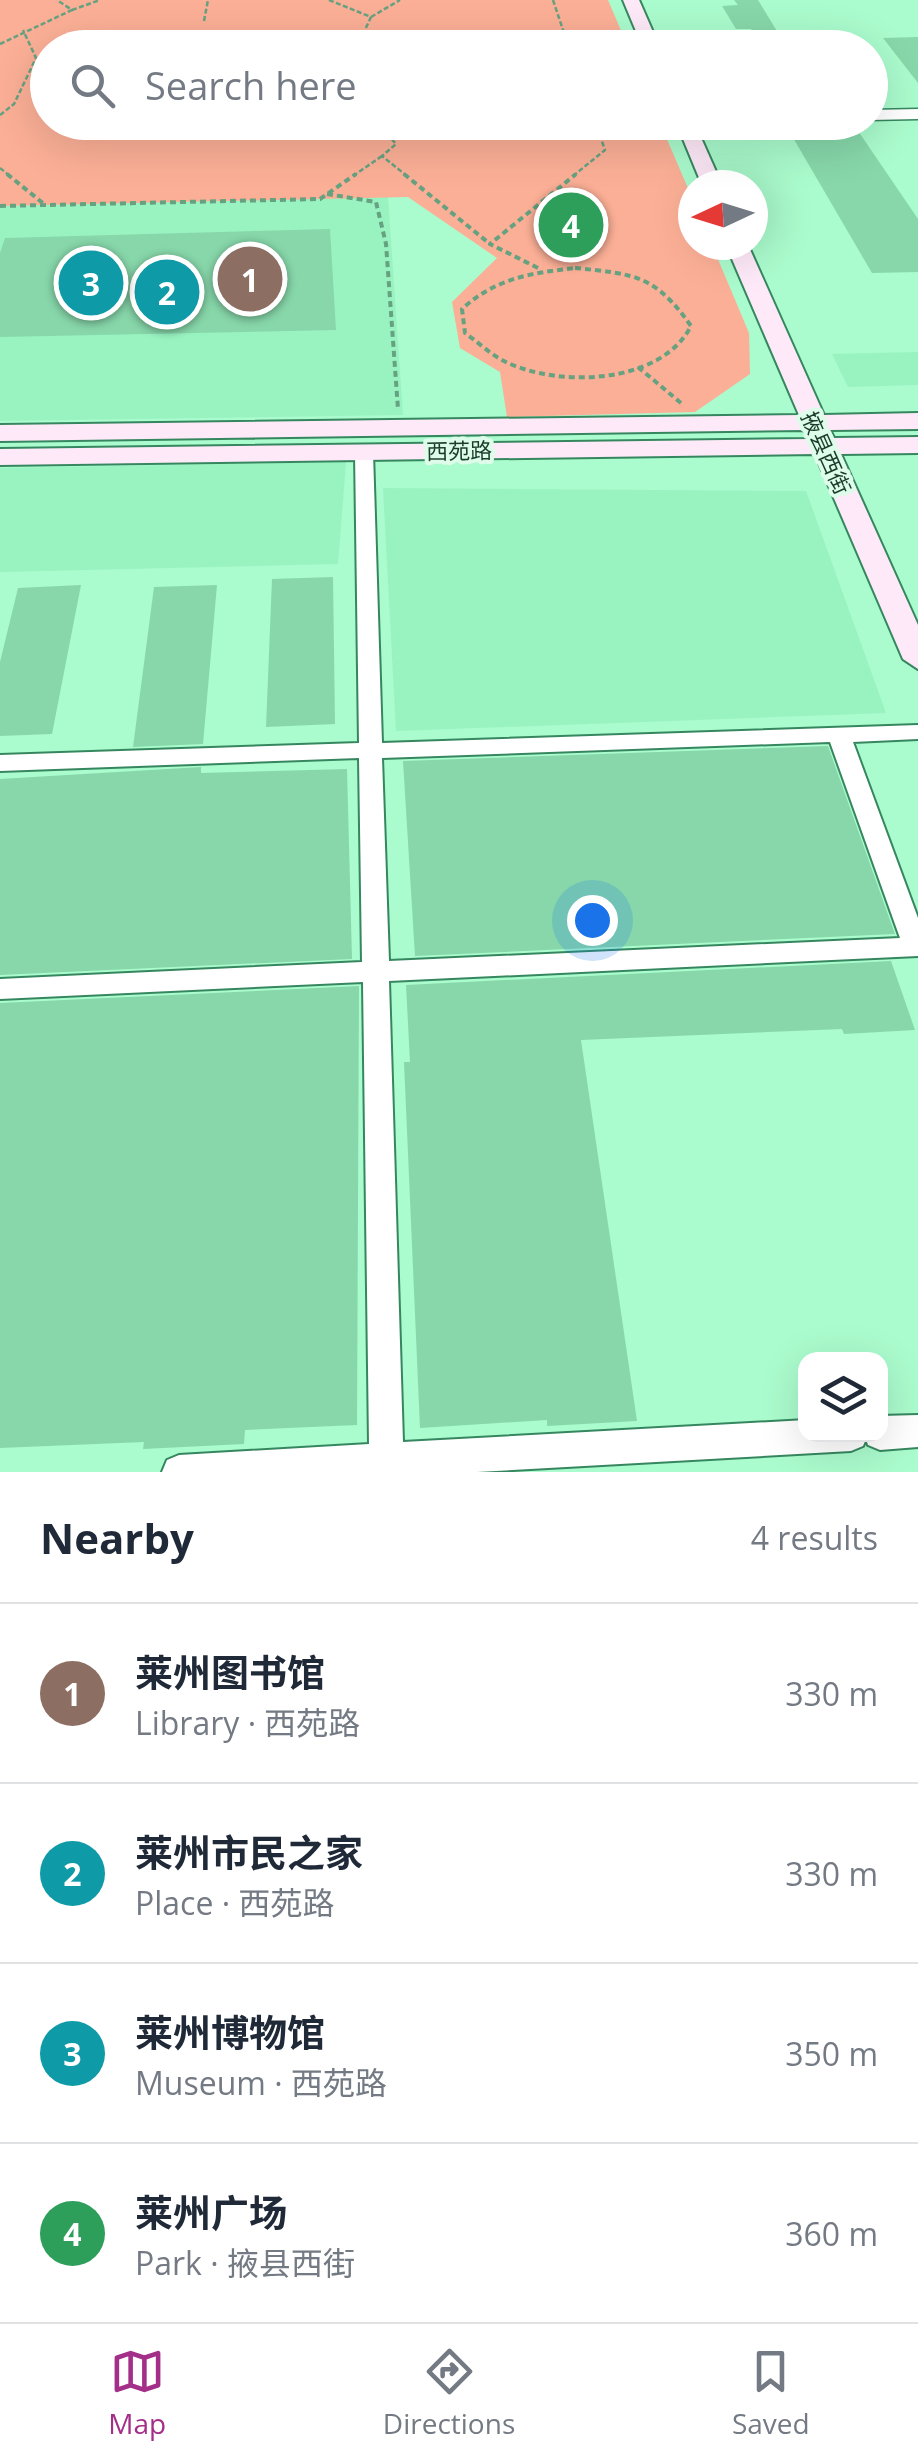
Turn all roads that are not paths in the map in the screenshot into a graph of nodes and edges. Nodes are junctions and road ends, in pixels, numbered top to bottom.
1 (631, 0) edge
2 (644, 30) edge
3 (918, 114) edge
4 (888, 115) edge
5 (693, 140) edge
6 (706, 170) edge
7 (743, 260) edge
8 (918, 420) edge
9 (0, 432) edge
10 (817, 434) junction
11 (918, 445) edge
12 (364, 452) junction
13 (0, 457) edge
14 (918, 659) edge
15 (918, 732) edge
16 (839, 734) junction
17 (371, 750) junction
18 (0, 763) edge
19 (917, 950) edge
20 (376, 971) junction
21 (0, 989) edge
22 (918, 1431) edge
23 (888, 1433) edge
24 (798, 1438) edge
25 (386, 1466) edge
26 (179, 1472) edge

1 - 2 main road
3 - 4 street
5 - 6 main road
7 - 10 main road, 掖县西街
8 - 10 main road, 西苑路
9 - 10 main road, 西苑路
10 - 11 main road, 西苑路
10 - 12 main road, 西苑路
10 - 14 main road, 掖县西街
12 - 13 main road, 西苑路
12 - 17 street
15 - 16 street
16 - 17 street
16 - 19 street
17 - 18 street
17 - 20 street
19 - 20 street
20 - 21 street
20 - 25 street
22 - 23 street
24 - 25 street
25 - 26 street

